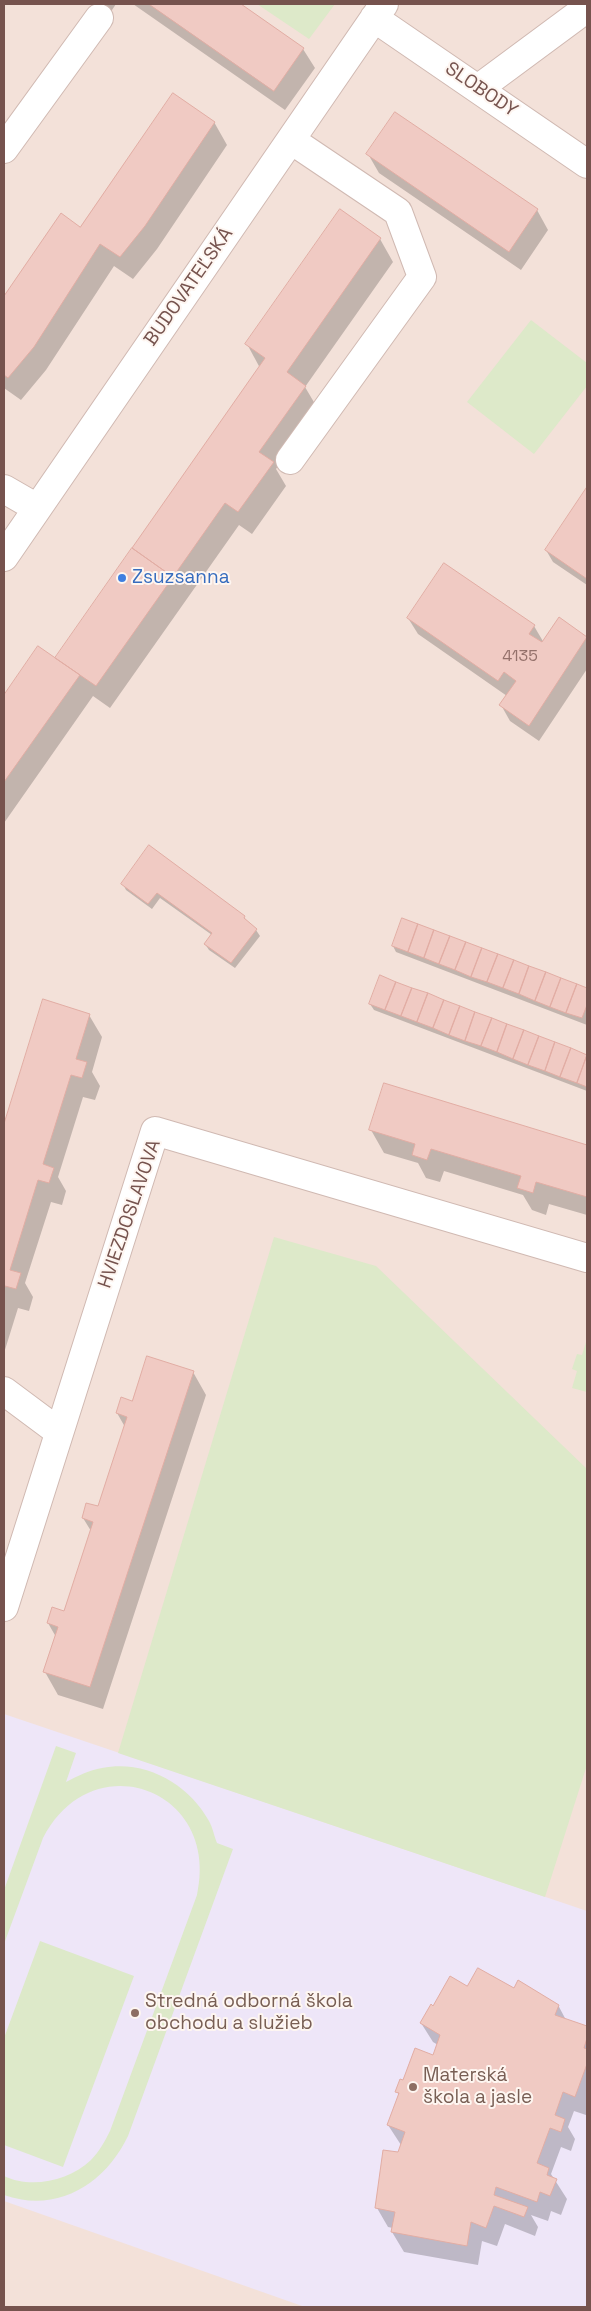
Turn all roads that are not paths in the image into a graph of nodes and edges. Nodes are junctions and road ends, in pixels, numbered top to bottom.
1 (587, 8) edge
2 (379, 11) edge
3 (99, 18) dead end
4 (479, 88) junction
5 (291, 140) junction
6 (4, 149) edge
7 (587, 164) edge
8 (290, 460) dead end
9 (4, 489) edge
10 (38, 508) junction
11 (4, 557) edge
12 (587, 1258) edge
13 (4, 1391) edge
14 (59, 1432) junction
15 (4, 1607) edge

1 - 4 street
2 - 4 street, SLOBODY
2 - 5 street, BUDOVATEĽSKÁ
3 - 6 street
4 - 7 street, SLOBODY
5 - 8 street
5 - 10 street, BUDOVATEĽSKÁ
9 - 10 street
10 - 11 street, BUDOVATEĽSKÁ
12 - 14 street, HVIEZDOSLAVOVA
13 - 14 street
14 - 15 street, HVIEZDOSLAVOVA

